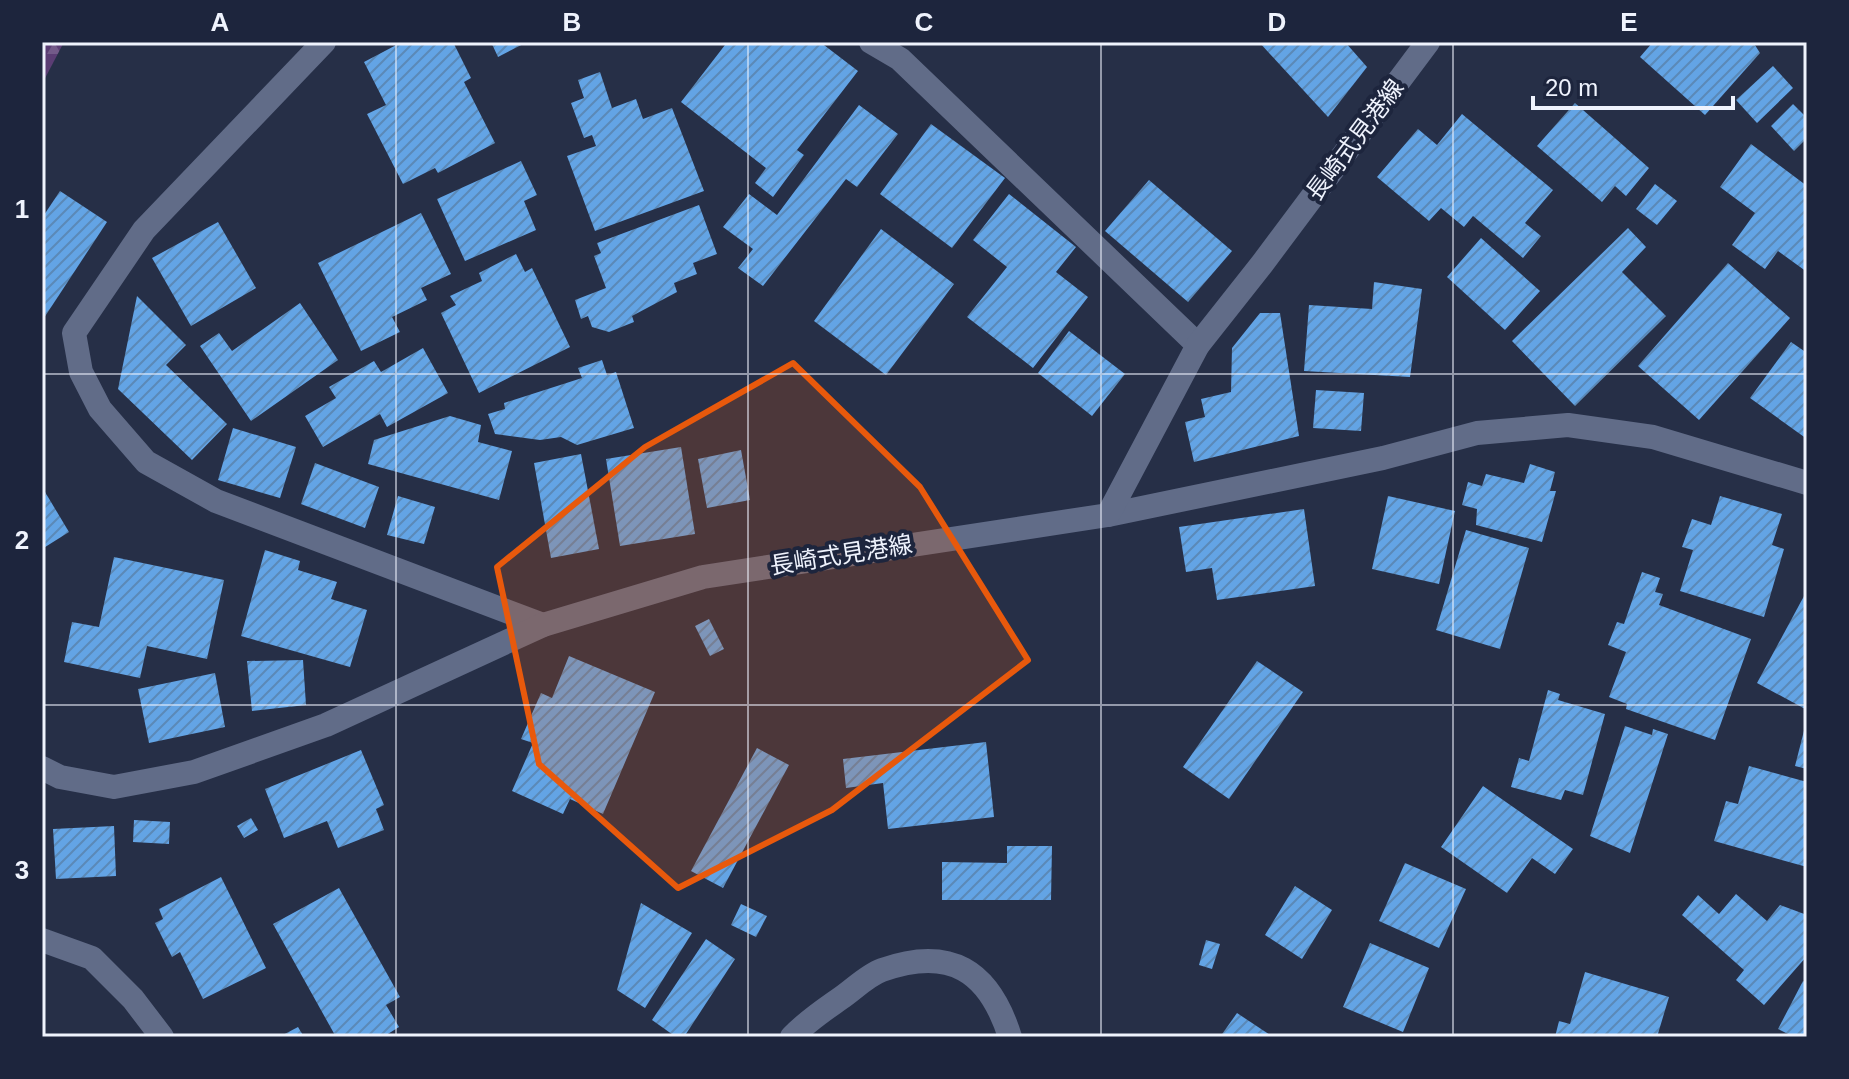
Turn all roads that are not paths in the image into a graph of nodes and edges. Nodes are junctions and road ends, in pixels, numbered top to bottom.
1 (324, 42) edge
2 (871, 42) edge
3 (1428, 42) edge
4 (1198, 345) junction
5 (1807, 483) edge
6 (1108, 515) junction
7 (543, 625) junction
8 (42, 768) edge
9 (42, 940) edge
10 (162, 1037) edge
11 (792, 1037) edge
12 (1010, 1037) edge

1 - 7 main road
2 - 4 main road
3 - 4 main road, 長崎式見港線
4 - 6 main road, 長崎式見港線
5 - 6 main road
6 - 7 main road, 長崎式見港線
7 - 8 main road, 長崎式見港線
9 - 10 main road
11 - 12 main road

